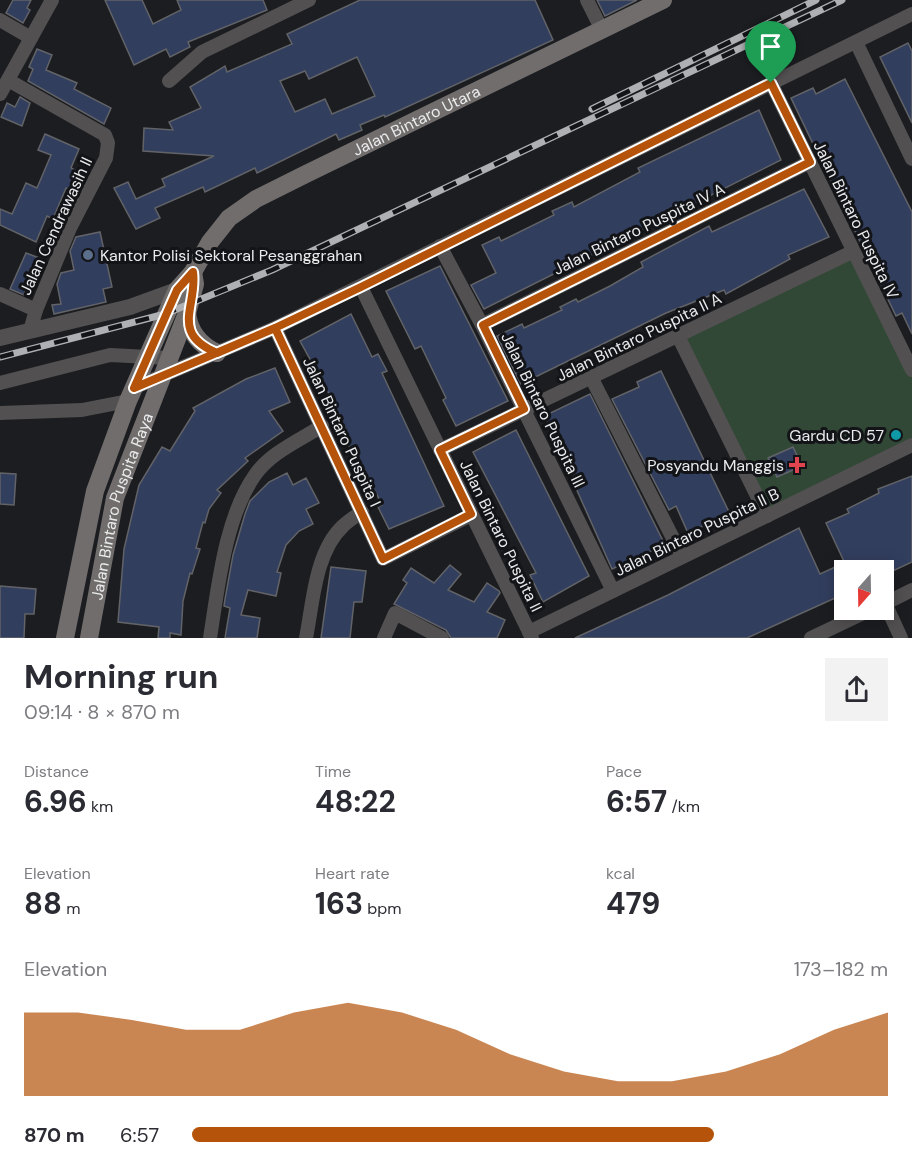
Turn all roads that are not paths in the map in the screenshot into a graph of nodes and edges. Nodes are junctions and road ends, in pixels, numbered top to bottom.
1 (52, 0) edge
2 (309, 0) edge
3 (587, 0) edge
4 (663, 0) edge
5 (912, 14) edge
6 (0, 20) edge
7 (602, 30) junction
8 (31, 38) junction
9 (856, 42) junction
10 (8, 80) junction
11 (169, 81) dead end
12 (771, 83) junction
13 (0, 94) edge
14 (906, 130) edge
15 (912, 159) edge
16 (810, 162) junction
17 (440, 246) junction
18 (852, 252) junction
19 (194, 278) junction
20 (361, 287) junction
21 (177, 290) junction
22 (0, 294) edge
23 (36, 310) junction
24 (186, 317) junction
25 (483, 325) junction
26 (275, 328) junction
27 (30, 331) junction
28 (678, 336) junction
29 (0, 338) edge
30 (214, 354) junction
31 (148, 355) junction
32 (165, 367) junction
33 (912, 370) edge
34 (592, 379) junction
35 (0, 383) edge
36 (131, 395) junction
37 (524, 409) junction
38 (0, 413) edge
39 (322, 426) junction
40 (912, 445) edge
41 (440, 450) junction
42 (362, 512) junction
43 (471, 514) junction
44 (767, 516) junction
45 (682, 556) junction
46 (912, 590) edge
47 (613, 591) junction
48 (894, 598) edge
49 (849, 620) edge
50 (890, 620) edge
51 (530, 635) edge
52 (65, 638) edge
53 (89, 638) edge
54 (210, 638) edge
55 (306, 638) edge
56 (384, 638) edge
57 (442, 638) edge
58 (811, 638) edge
59 (902, 638) edge

1 - 8 street
2 - 11 street
3 - 7 street
4 - 7 main road, Jalan Bintaro Utara
5 - 9 street, Jalan Bintaro Puspita Raya
6 - 8 street
7 - 19 main road, Jalan Bintaro Utara
8 - 10 street
9 - 12 street, Jalan Bintaro Puspita Raya
9 - 14 street
10 - 13 street
10 - 23 street, Jalan Cendrawasih II
12 - 16 street, Jalan Bintaro Puspita IV
12 - 17 street, Jalan Bintaro Puspita Raya
14 - 15 street
16 - 18 street, Jalan Bintaro Puspita IV
16 - 25 street, Jalan Bintaro Puspita IV A
17 - 20 street, Jalan Bintaro Puspita Raya
17 - 25 street, Jalan Bintaro Puspita III
18 - 28 street, Jalan Bintaro Puspita II A
18 - 33 street, Jalan Bintaro Puspita IV
19 - 21 main road, Jalan Bintaro Utara
19 - 24 main road, Jalan Bintaro Puspita Raya
20 - 26 street, Jalan Bintaro Puspita Raya
20 - 41 street, Jalan Bintaro Puspita II
21 - 27 street
21 - 31 main road, Jalan Bintaro Puspita Raya
22 - 23 street
23 - 27 street, Jalan Cendrawasih II
24 - 30 main road
24 - 32 main road, Jalan Bintaro Puspita Raya
25 - 37 street, Jalan Bintaro Puspita III
26 - 30 street, Jalan Bintaro Puspita Raya
26 - 39 street, Jalan Bintaro Puspita I
27 - 29 street
28 - 34 street, Jalan Bintaro Puspita II A
28 - 44 street
30 - 32 street, Jalan Bintaro Puspita Raya
31 - 32 street
31 - 35 street
31 - 36 main road, Jalan Bintaro Puspita Raya
32 - 36 street, Jalan Bintaro Puspita Raya
32 - 53 main road, Jalan Bintaro Puspita Raya
34 - 37 street, Jalan Bintaro Puspita II A
34 - 45 street
36 - 38 street
36 - 52 main road, Jalan Bintaro Puspita Raya
37 - 41 street, Jalan Bintaro Puspita II A
37 - 47 street, Jalan Bintaro Puspita III
39 - 42 street, Jalan Bintaro Puspita I
39 - 54 street
40 - 44 street, Jalan Bintaro Puspita II B
41 - 43 street, Jalan Bintaro Puspita II
42 - 43 street, Jalan Bintaro Puspita I
42 - 55 street
43 - 51 street, Jalan Bintaro Puspita II
44 - 45 street, Jalan Bintaro Puspita II B
45 - 47 street, Jalan Bintaro Puspita II B
46 - 48 street
47 - 51 street, Jalan Bintaro Puspita II B
49 - 58 street
50 - 59 street
56 - 57 street

